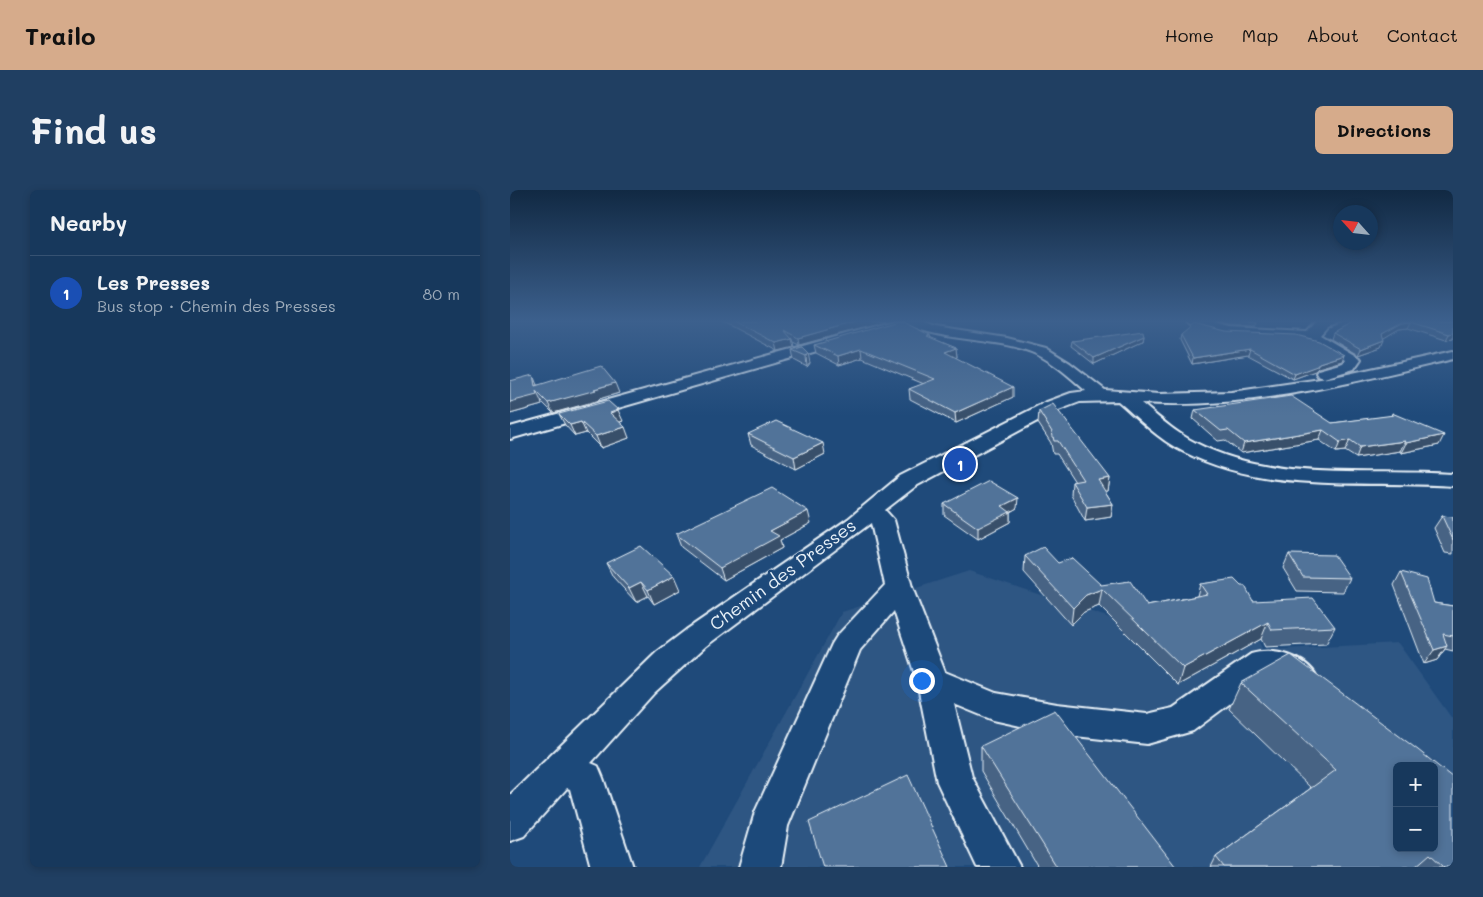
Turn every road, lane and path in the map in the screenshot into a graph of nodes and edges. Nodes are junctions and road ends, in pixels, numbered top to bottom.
1 (792, 353) edge
2 (1044, 353) edge
3 (1341, 353) edge
4 (1453, 355) edge
5 (1334, 382) junction
6 (1112, 396) junction
7 (510, 433) edge
8 (1453, 480) edge
9 (872, 510) junction
10 (899, 586) junction
11 (933, 682) junction
12 (1328, 698) edge
13 (562, 767) junction
14 (510, 822) edge
15 (612, 867) edge
16 (760, 867) edge
17 (999, 867) edge

1 - 7 street
2 - 6 street
3 - 5 street
4 - 5 street, Chemin des Presses
5 - 6 street, Chemin des Presses
6 - 8 street
6 - 9 street, Chemin des Presses
9 - 10 street
9 - 13 street, Chemin des Presses
10 - 11 street
10 - 16 street
11 - 12 street
11 - 17 street
13 - 14 street, Chemin des Presses
13 - 15 street

